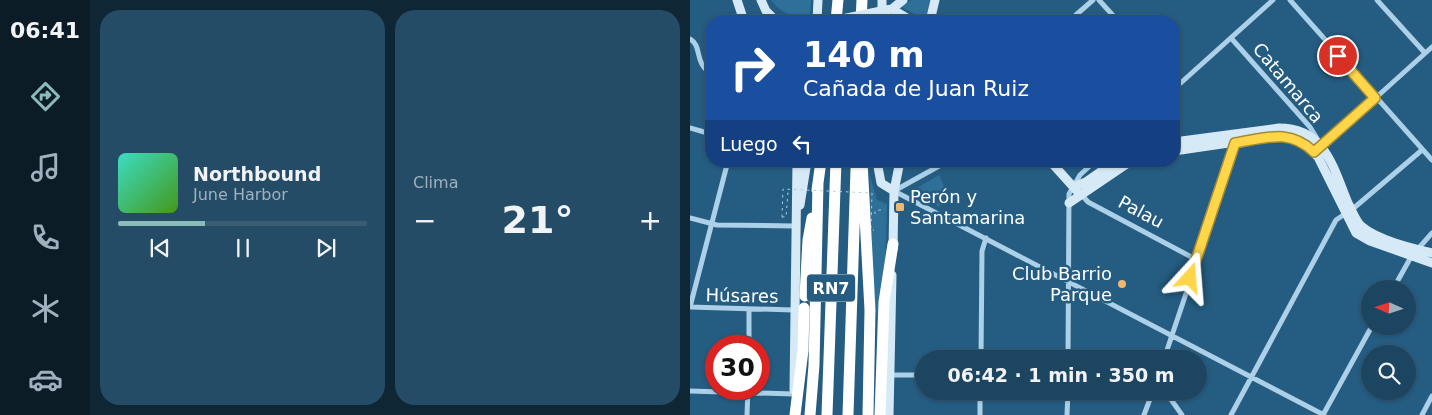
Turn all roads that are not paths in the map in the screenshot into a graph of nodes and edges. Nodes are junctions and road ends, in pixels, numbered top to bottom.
1 (737, 0) edge
2 (761, 0) edge
3 (818, 0) edge
4 (839, 0) edge
5 (862, 0) edge
6 (882, 0) edge
7 (903, 0) edge
8 (935, 0) edge
9 (1093, 0) edge
10 (1099, 0) edge
11 (1273, 0) edge
12 (1290, 0) edge
13 (1377, 0) edge
14 (889, 10) junction
15 (742, 15) edge
16 (770, 15) edge
17 (817, 15) edge
18 (837, 15) edge
19 (861, 15) edge
20 (865, 15) edge
21 (882, 15) edge
22 (899, 15) edge
23 (931, 15) edge
24 (1076, 15) edge
25 (1113, 15) edge
26 (1231, 38) junction
27 (690, 39) edge
28 (1432, 47) edge
29 (1425, 53) junction
30 (705, 69) edge
31 (1180, 83) edge
32 (1375, 98) junction
33 (690, 128) edge
34 (705, 132) edge
35 (1236, 138) junction
36 (1180, 142) edge
37 (1180, 150) edge
38 (1318, 150) junction
39 (1422, 150) junction
40 (1432, 160) edge
41 (726, 167) edge
42 (797, 167) edge
43 (807, 167) edge
44 (820, 167) edge
45 (836, 167) edge
46 (856, 167) edge
47 (862, 167) edge
48 (878, 167) edge
49 (881, 167) edge
50 (899, 167) edge
51 (937, 167) edge
52 (1056, 167) edge
53 (1089, 167) edge
54 (1107, 167) edge
55 (1122, 167) edge
56 (879, 176) junction
57 (818, 183) junction
58 (1074, 187) junction
59 (894, 191) junction
60 (1081, 194) junction
61 (1069, 203) junction
62 (1348, 211) junction
63 (690, 218) edge
64 (711, 224) junction
65 (795, 226) junction
66 (1432, 233) edge
67 (986, 238) junction
68 (893, 244) junction
69 (1413, 253) junction
70 (1432, 253) edge
71 (1196, 260) junction
72 (1432, 263) edge
73 (1398, 280) edge
74 (1069, 282) junction
75 (805, 296) dead end
76 (690, 307) edge
77 (799, 309) junction
78 (749, 310) junction
79 (749, 335) edge
80 (1171, 335) junction
81 (1367, 335) edge
82 (981, 350) edge
83 (1068, 350) edge
84 (1167, 350) edge
85 (890, 375) junction
86 (915, 376) edge
87 (1251, 376) junction
88 (690, 391) edge
89 (705, 391) edge
90 (770, 392) edge
91 (794, 394) junction
92 (1432, 396) edge
93 (748, 400) edge
94 (980, 400) edge
95 (1068, 400) edge
96 (1150, 400) edge
97 (1171, 400) edge
98 (747, 415) edge
99 (794, 415) edge
100 (810, 415) edge
101 (827, 415) edge
102 (848, 415) edge
103 (868, 415) edge
104 (880, 415) edge
105 (889, 415) edge
106 (980, 415) edge
107 (1067, 415) edge
108 (1144, 415) edge
109 (1182, 415) edge
110 (1231, 415) edge
111 (1324, 415) edge
112 (1422, 415) edge

1 - 15 main road
2 - 16 main road
3 - 17 main road
4 - 18 highway
5 - 19 highway
6 - 21 main road
7 - 14 main road
8 - 23 main road
9 - 24 street
10 - 25 street
11 - 26 street
12 - 32 street
13 - 29 street
14 - 20 main road, bridge
14 - 22 main road
26 - 31 street
26 - 38 street, Catamarca
27 - 30 street
28 - 29 street
29 - 32 street
32 - 38 street
32 - 39 street
33 - 34 street
35 - 36 main road
35 - 37 main road
35 - 38 main road
35 - 71 street
38 - 62 main road
39 - 40 street
39 - 62 street
41 - 64 street
42 - 65 main road
43 - 65 main road
44 - 57 highway
45 - 101 highway, RN7
46 - 102 highway, RN7
47 - 103 highway
48 - 56 main road
49 - 56 main road
50 - 59 main road
51 - 59 street
52 - 58 main road, Palau
53 - 58 street
54 - 58 main road
55 - 60 main road
56 - 59 main road
57 - 75 highway
57 - 100 highway
58 - 60 main road, Palau
58 - 61 street
59 - 67 street
59 - 68 main road
60 - 61 main road
60 - 71 street, Palau
61 - 74 street
62 - 69 main road
62 - 87 street
63 - 64 street
64 - 65 street
64 - 76 street
65 - 77 main road
66 - 69 street
67 - 74 street
67 - 82 street
68 - 85 main road
68 - 104 highway
69 - 70 main road
69 - 72 main road
69 - 73 street
71 - 80 street
74 - 80 street
74 - 83 street
76 - 78 street, Húsares
77 - 78 street, Húsares
77 - 91 main road
77 - 99 highway
78 - 79 street
80 - 84 street
80 - 87 street
81 - 111 street
85 - 86 street
85 - 105 main road
87 - 110 street
87 - 111 street
88 - 89 street
90 - 91 street
91 - 99 main road
92 - 112 street
93 - 98 street
94 - 106 street
95 - 107 street
96 - 108 street
97 - 109 street

